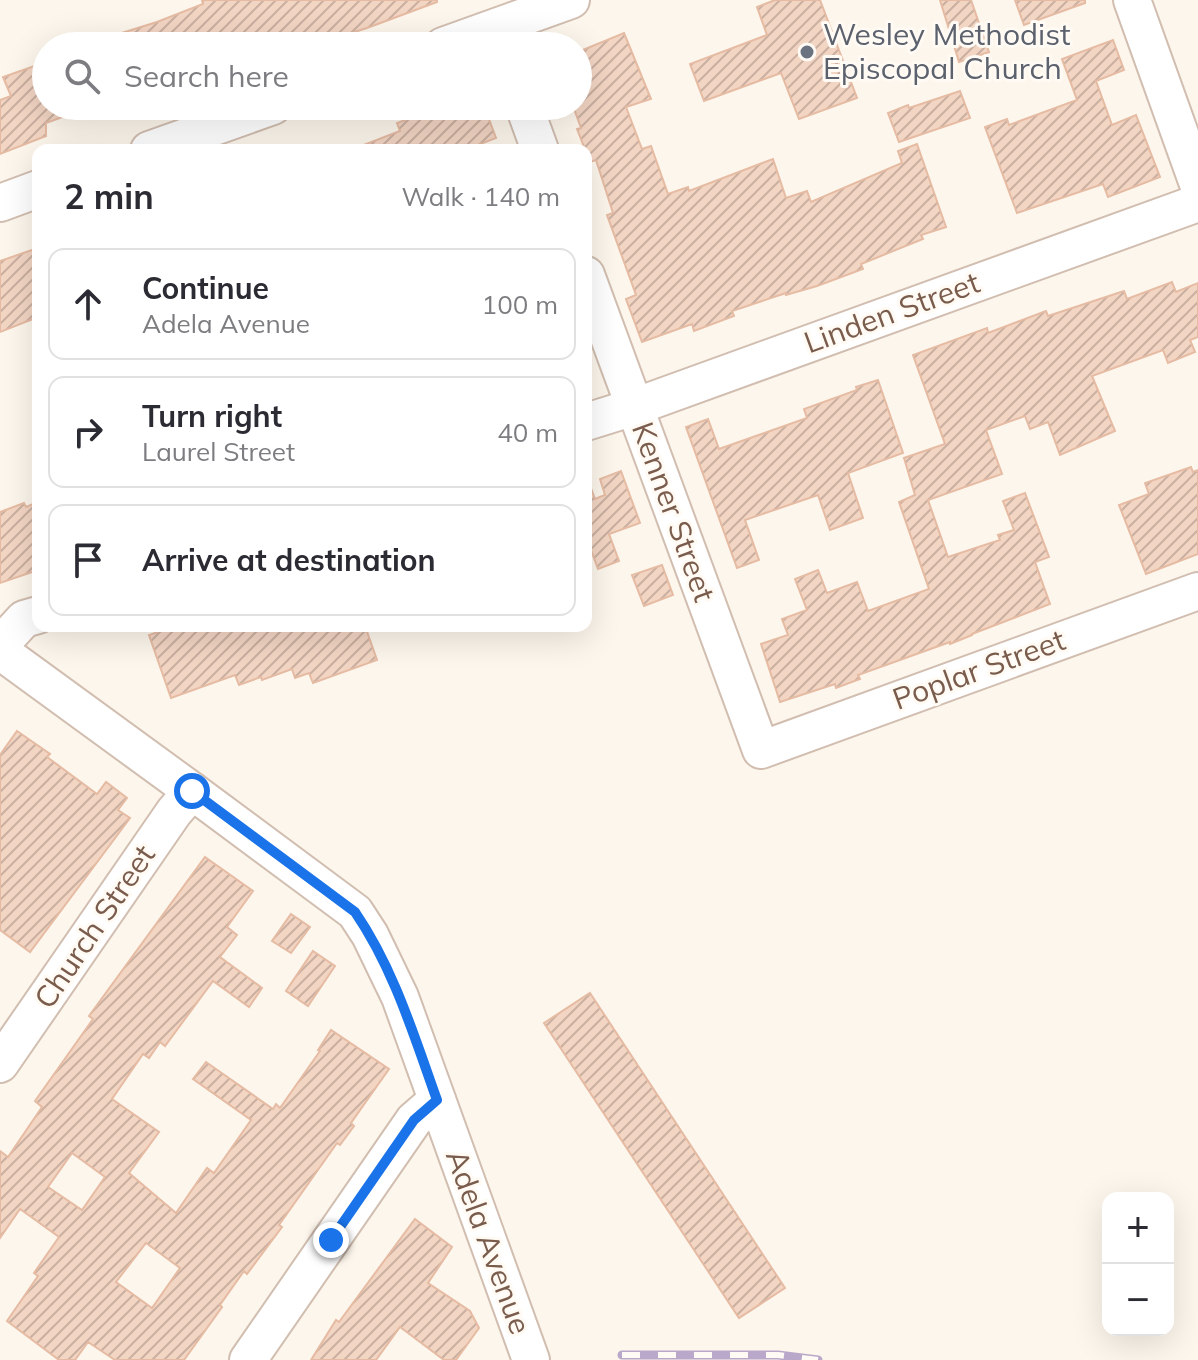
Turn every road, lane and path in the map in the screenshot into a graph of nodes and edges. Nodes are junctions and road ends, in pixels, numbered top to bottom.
1 (571, 0) edge
2 (1132, 0) edge
3 (494, 24) edge
4 (475, 32) edge
5 (234, 120) edge
6 (529, 120) edge
7 (166, 144) edge
8 (538, 144) edge
9 (1198, 184) edge
10 (32, 191) edge
11 (0, 203) edge
12 (1198, 203) edge
13 (592, 292) edge
14 (634, 407) junction
15 (592, 420) edge
16 (1198, 591) edge
17 (32, 617) edge
18 (0, 645) edge
19 (0, 651) edge
20 (761, 750) joint
21 (192, 791) junction
22 (0, 1064) edge
23 (437, 1100) junction
24 (248, 1360) edge
25 (531, 1360) edge

1 - 3 street
2 - 9 street
3 - 4 street
5 - 7 street
6 - 8 street
10 - 11 street
12 - 14 street, Linden Street
13 - 14 street, Kenner Street
14 - 15 street, Linden Street
14 - 20 street, Kenner Street
16 - 20 street, Poplar Street
17 - 18 street
19 - 21 street, Adela Avenue
21 - 22 street, Church Street
21 - 23 street, Adela Avenue
23 - 24 street
23 - 25 street, Adela Avenue

